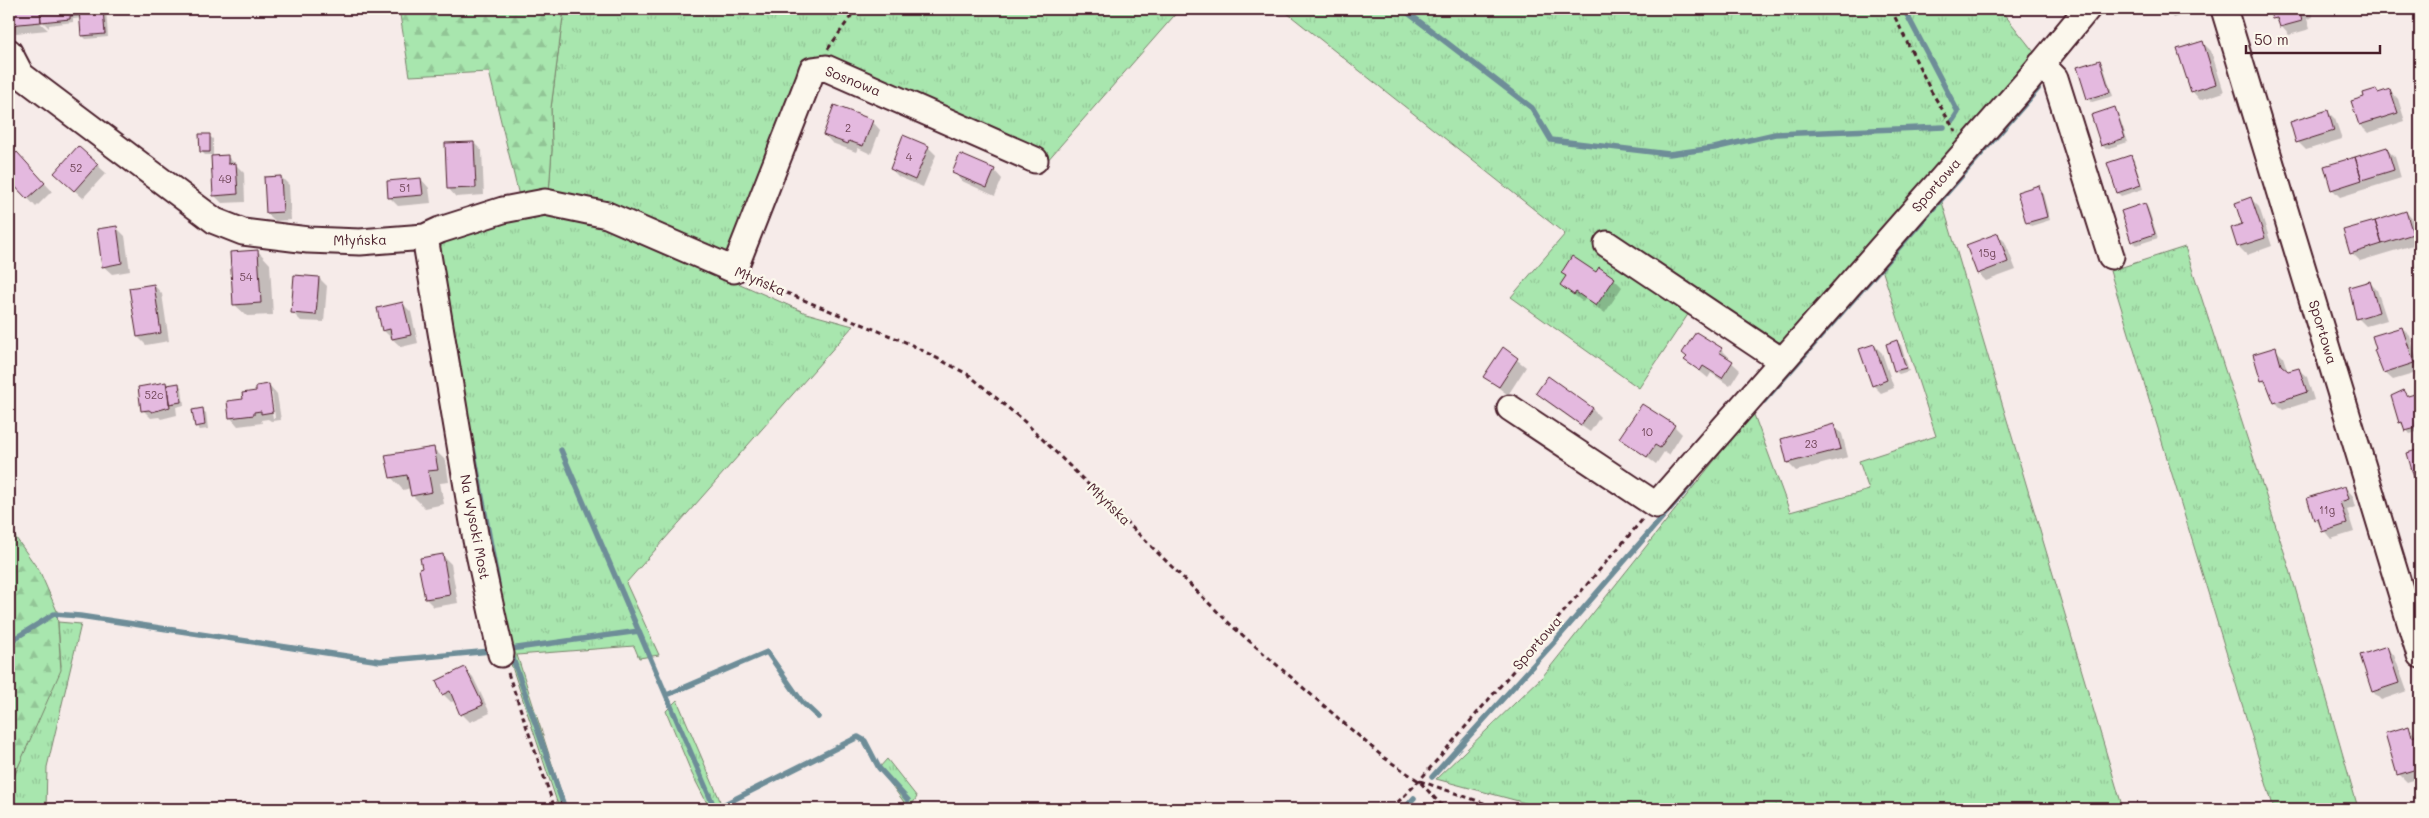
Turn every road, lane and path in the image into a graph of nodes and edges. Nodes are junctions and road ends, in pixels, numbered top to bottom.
1 (856, 9) edge
2 (1891, 9) edge
3 (2087, 9) edge
4 (2224, 9) edge
5 (9, 52) edge
6 (2042, 64) junction
7 (812, 70) junction
8 (1970, 146) junction
9 (1035, 160) dead end
10 (425, 237) junction
11 (1607, 244) dead end
12 (2111, 256) dead end
13 (734, 270) junction
14 (1782, 360) junction
15 (1510, 408) dead end
16 (1656, 505) junction
17 (501, 654) joint
18 (2420, 655) edge
19 (1419, 781) junction
20 (555, 809) edge
21 (1391, 809) edge
22 (1445, 809) edge
23 (1501, 809) edge

1 - 7 path
2 - 8 path
3 - 6 street, Sportowa
4 - 18 street, Sportowa
5 - 10 street, Młyńska
6 - 8 street, Sportowa
6 - 12 street
7 - 9 street, Sosnowa
7 - 13 street, Sosnowa
8 - 14 street, Sportowa
10 - 13 street, Młyńska
10 - 17 street, Na Wysoki Most
11 - 14 street
13 - 19 path, Młyńska
14 - 16 street, Sportowa
15 - 16 street
16 - 19 path, Sportowa
17 - 20 path
19 - 21 path, Sportowa
19 - 22 path
19 - 23 path

